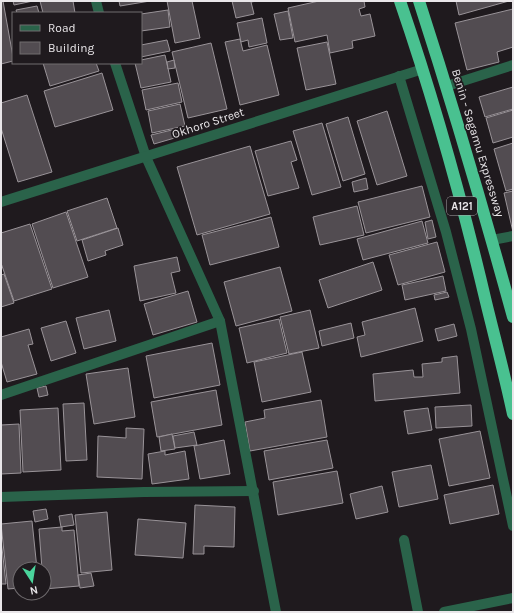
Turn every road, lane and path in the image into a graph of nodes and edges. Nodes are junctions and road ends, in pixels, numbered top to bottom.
1 (96, 1) edge
2 (400, 1) edge
3 (419, 1) edge
4 (99, 12) edge
5 (115, 64) edge
6 (513, 65) edge
7 (423, 68) junction
8 (399, 76) junction
9 (447, 86) junction
10 (146, 157) junction
11 (1, 202) edge
12 (513, 236) edge
13 (492, 240) junction
14 (513, 317) edge
15 (220, 321) junction
16 (1, 395) edge
17 (513, 414) edge
18 (254, 491) junction
19 (1, 497) edge
20 (513, 526) edge
21 (404, 540) dead end
22 (513, 598) edge
23 (276, 612) edge
24 (418, 612) edge
25 (444, 612) edge

1 - 4 street
2 - 7 highway, A121
3 - 9 highway, Benin - Sagamu Expressway / A121
5 - 10 street
6 - 9 street
7 - 8 street, Okhoro Street
7 - 17 highway, A121
8 - 10 street, Okhoro Street
8 - 20 street
9 - 13 highway, Benin - Sagamu Expressway / A121
10 - 11 street, Okhoro Street
10 - 15 street
12 - 13 street
13 - 14 highway, Benin - Sagamu Expressway / A121
15 - 16 street
15 - 18 street
18 - 19 street
18 - 23 street
21 - 24 street
22 - 25 street

